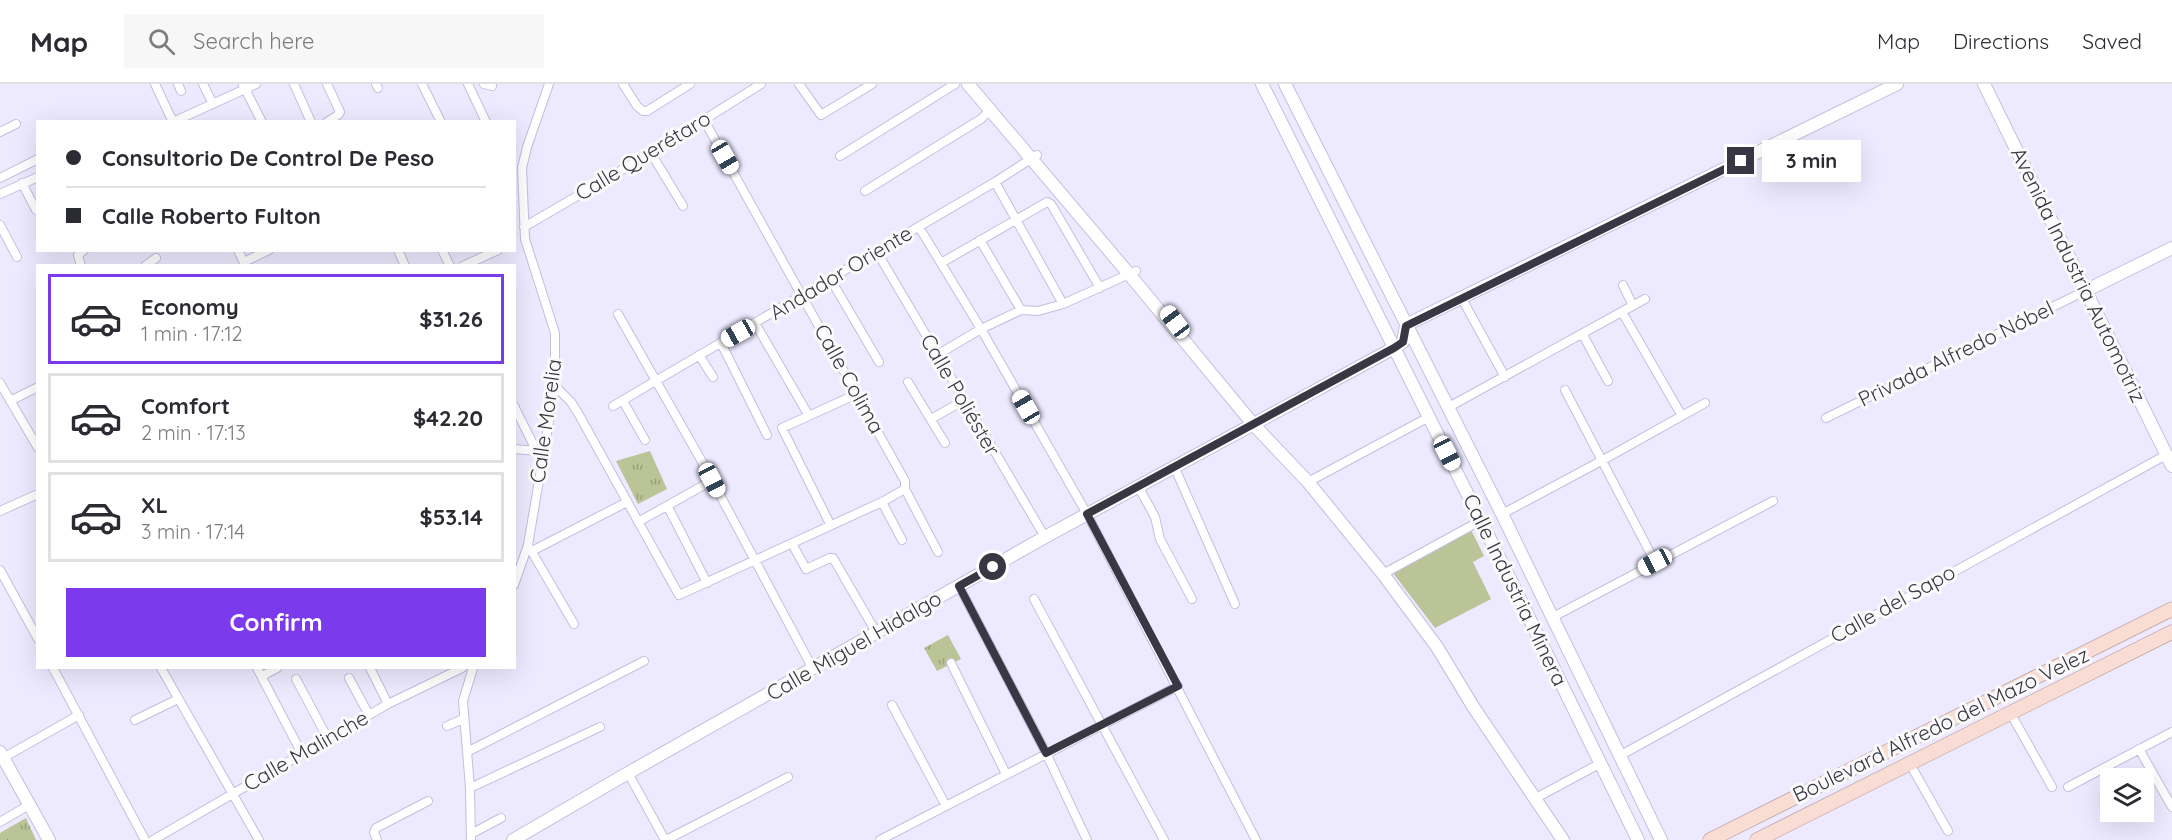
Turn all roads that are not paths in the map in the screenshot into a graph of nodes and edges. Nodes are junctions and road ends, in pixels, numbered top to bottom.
1 (155, 84) edge
2 (203, 84) edge
3 (256, 84) edge
4 (294, 84) edge
5 (327, 84) edge
6 (422, 84) edge
7 (468, 84) edge
8 (549, 84) edge
9 (623, 84) edge
10 (690, 84) edge
11 (761, 84) edge
12 (799, 84) edge
13 (872, 84) edge
14 (955, 84) edge
15 (968, 84) edge
16 (979, 84) edge
17 (1262, 84) edge
18 (1285, 84) edge
19 (1897, 84) edge
20 (1984, 84) edge
21 (243, 87) edge
22 (213, 104) junction
23 (990, 110) junction
24 (173, 120) edge
25 (175, 120) edge
26 (261, 120) edge
27 (310, 120) edge
28 (330, 120) edge
29 (440, 120) edge
30 (485, 120) edge
31 (704, 120) junction
32 (16, 124) dead end
33 (0, 132) edge
34 (651, 153) junction
35 (840, 156) dead end
36 (1035, 157) junction
37 (519, 159) edge
38 (36, 160) edge
39 (0, 178) edge
40 (36, 178) edge
41 (995, 182) junction
42 (22, 183) junction
43 (865, 191) dead end
44 (0, 194) edge
45 (683, 206) dead end
46 (36, 210) dead end
47 (1015, 220) junction
48 (0, 225) edge
49 (524, 227) junction
50 (919, 227) junction
51 (525, 239) junction
52 (980, 240) junction
53 (516, 243) edge
54 (2172, 248) edge
55 (266, 252) edge
56 (494, 252) edge
57 (877, 252) junction
58 (16, 257) dead end
59 (156, 258) dead end
60 (941, 263) junction
61 (147, 264) edge
62 (245, 264) edge
63 (467, 264) edge
64 (1132, 273) junction
65 (831, 280) junction
66 (1623, 285) dead end
67 (1100, 288) junction
68 (2087, 290) junction
69 (804, 296) junction
70 (1461, 297) junction
71 (1645, 299) dead end
72 (1063, 304) junction
73 (1633, 306) junction
74 (1021, 310) junction
75 (1622, 312) junction
76 (618, 314) dead end
77 (755, 323) junction
78 (1406, 326) junction
79 (981, 329) junction
80 (1583, 335) junction
81 (720, 343) junction
82 (1394, 348) junction
83 (938, 355) junction
84 (699, 356) junction
85 (879, 362) dead end
86 (713, 377) dead end
87 (1504, 377) junction
88 (658, 380) junction
89 (1608, 381) dead end
90 (908, 382) dead end
91 (0, 383) edge
92 (555, 386) junction
93 (36, 388) edge
94 (1565, 390) dead end
95 (857, 394) junction
96 (10, 401) junction
97 (623, 401) junction
98 (963, 401) junction
99 (1705, 403) dead end
100 (613, 406) dead end
101 (1447, 408) junction
102 (516, 410) edge
103 (809, 416) junction
104 (1682, 416) junction
105 (1429, 417) junction
106 (1826, 418) dead end
107 (932, 419) junction
108 (1253, 424) junction
109 (767, 435) dead end
110 (645, 440) dead end
111 (945, 443) dead end
112 (36, 445) edge
113 (516, 449) edge
114 (539, 451) junction
115 (1602, 460) junction
116 (2169, 461) edge
117 (1174, 466) junction
118 (712, 480) junction
119 (1308, 482) junction
120 (905, 485) junction
121 (1138, 486) junction
122 (36, 495) edge
123 (1773, 501) dead end
124 (627, 502) junction
125 (882, 502) junction
126 (668, 507) junction
127 (0, 512) edge
128 (1502, 513) junction
129 (1087, 514) junction
130 (1480, 521) junction
131 (638, 522) junction
132 (830, 524) junction
133 (1045, 537) junction
134 (902, 540) dead end
135 (530, 548) junction
136 (795, 549) dead end
137 (938, 552) dead end
138 (755, 561) junction
139 (1655, 562) junction
140 (0, 570) edge
141 (1383, 574) junction
142 (1530, 574) junction
143 (516, 580) edge
144 (707, 583) junction
145 (1512, 583) junction
146 (959, 586) junction
147 (1034, 598) dead end
148 (1192, 599) dead end
149 (1235, 604) dead end
150 (2172, 609) edge
151 (1553, 617) junction
152 (574, 624) dead end
153 (876, 632) junction
154 (2172, 632) edge
155 (36, 635) edge
156 (644, 661) dead end
157 (951, 663) dead end
158 (54, 669) edge
159 (162, 669) edge
160 (258, 669) edge
161 (276, 669) edge
162 (370, 669) edge
163 (468, 669) edge
164 (813, 669) junction
165 (262, 676) junction
166 (349, 678) dead end
167 (296, 679) dead end
168 (1178, 686) junction
169 (178, 699) junction
170 (388, 704) junction
171 (892, 705) dead end
172 (2011, 714) junction
173 (79, 715) junction
174 (369, 715) junction
175 (463, 719) junction
176 (135, 720) dead end
177 (1101, 724) junction
178 (447, 726) dead end
179 (600, 727) dead end
180 (2172, 732) edge
181 (328, 740) junction
182 (2139, 749) junction
183 (467, 752) junction
184 (1046, 753) junction
185 (302, 754) junction
186 (2, 755) edge
187 (1621, 755) junction
188 (1601, 763) junction
189 (1910, 764) junction
190 (628, 773) junction
191 (1006, 774) junction
192 (788, 777) dead end
193 (2052, 787) dead end
194 (2068, 787) dead end
195 (470, 788) junction
196 (234, 793) junction
197 (1536, 798) junction
198 (428, 801) dead end
199 (29, 805) junction
200 (946, 806) junction
201 (2172, 807) edge
202 (1650, 815) junction
203 (501, 818) dead end
204 (0, 822) edge
205 (1631, 825) junction
206 (1948, 831) dead end
207 (897, 836) edge
208 (471, 837) edge
209 (49, 840) edge
210 (145, 840) edge
211 (153, 840) edge
212 (259, 840) edge
213 (377, 840) edge
214 (513, 840) edge
215 (665, 840) edge
216 (880, 840) edge
217 (1087, 840) edge
218 (1164, 840) edge
219 (1256, 840) edge
220 (1563, 840) edge
221 (1638, 840) edge
222 (1661, 840) edge
223 (1710, 840) edge
224 (1757, 840) edge

1 - 24 street
2 - 22 street
3 - 21 street
4 - 27 street
5 - 28 street
6 - 29 street
7 - 30 street
8 - 37 street, Calle Morelia
9 - 10 street
11 - 31 street, Calle Querétaro
12 - 13 street
14 - 35 street
15 - 23 main road
16 - 36 main road
17 - 82 main road, Calle Industria Minera
18 - 78 main road, Calle Industria Minera
19 - 70 main road
20 - 68 main road, Avenida Industria Automotriz
21 - 22 street
21 - 26 street
22 - 25 street
23 - 36 main road
23 - 43 street
31 - 34 street, Calle Querétaro
31 - 69 street, Calle Colima
32 - 33 street
34 - 45 street
34 - 49 street, Calle Querétaro
36 - 41 street, Andador Oriente
36 - 64 main road
37 - 49 street, Calle Morelia
38 - 39 street
40 - 42 street
41 - 47 street
41 - 50 street, Andador Oriente
42 - 44 street
42 - 46 street
47 - 52 street
47 - 67 street
47 - 72 street
48 - 58 street
49 - 51 street, Calle Morelia
50 - 57 street, Andador Oriente
50 - 60 street
51 - 53 street
51 - 92 street, Calle Morelia
52 - 60 street
52 - 74 street
54 - 68 main road
55 - 62 street
56 - 63 street
57 - 65 street, Andador Oriente
57 - 83 street, Calle Poliéster
59 - 61 street
60 - 79 street
64 - 67 street
64 - 108 main road
65 - 69 street, Andador Oriente
65 - 85 street
66 - 73 street
67 - 72 street
68 - 106 street, Privada Alfredo Nóbel
68 - 116 main road, Avenida Industria Automotriz
69 - 77 street, Andador Oriente
69 - 95 street, Calle Colima
70 - 78 main road
70 - 87 street
71 - 73 street
72 - 74 street
73 - 75 street
74 - 79 street
75 - 80 street
75 - 104 street
76 - 88 street
77 - 81 street, Andador Oriente
77 - 103 street
78 - 82 main road
78 - 101 main road, Calle Industria Minera
79 - 83 street
79 - 129 street
80 - 87 street
80 - 89 street
81 - 84 street, Andador Oriente
81 - 109 street
82 - 105 main road, Calle Industria Minera
82 - 108 main road, Calle Miguel Hidalgo
83 - 98 street, Calle Poliéster
84 - 86 street
84 - 88 street, Andador Oriente
87 - 101 street
88 - 97 street, Andador Oriente
88 - 118 street
90 - 107 street
91 - 96 street
92 - 114 street, Calle Morelia
92 - 124 street
93 - 96 street
94 - 115 street
95 - 103 street
95 - 120 street, Calle Colima
96 - 112 street
97 - 100 street, Andador Oriente
97 - 110 street
98 - 107 street
98 - 133 street, Calle Poliéster
99 - 104 street
101 - 128 main road, Calle Industria Minera
102 - 114 street
103 - 132 street
104 - 115 street
105 - 119 street
105 - 130 main road, Calle Industria Minera
107 - 111 street
108 - 117 main road, Calle Miguel Hidalgo
108 - 119 main road
113 - 114 street
114 - 135 street, Calle Morelia
115 - 128 street
115 - 139 street
116 - 187 street, Calle del Sapo
117 - 121 main road, Calle Miguel Hidalgo
117 - 149 street
118 - 126 street
118 - 138 street
119 - 141 main road
120 - 125 street
120 - 137 street, Calle Colima
121 - 129 main road, Calle Miguel Hidalgo
121 - 148 street
122 - 127 street
123 - 139 street
124 - 131 street
124 - 135 street
125 - 132 street
125 - 134 street
126 - 131 street
126 - 144 street
128 - 142 main road, Calle Industria Minera
129 - 133 main road, Calle Miguel Hidalgo
129 - 168 street
130 - 141 street
130 - 145 main road, Calle Industria Minera
131 - 144 street
132 - 138 street
133 - 146 main road, Calle Miguel Hidalgo
135 - 143 street, Calle Morelia
135 - 152 street
136 - 153 street
138 - 144 street
138 - 164 street
139 - 151 street
140 - 155 street
141 - 197 main road
142 - 145 main road
142 - 151 main road, Calle Industria Minera
145 - 188 main road, Calle Industria Minera
146 - 153 main road, Calle Miguel Hidalgo
146 - 184 street
147 - 177 street
150 - 223 main road, Boulevard Alfredo del Mazo Velez
151 - 187 main road, Calle Industria Minera
153 - 164 main road, Calle Miguel Hidalgo
154 - 172 main road, Boulevard Alfredo del Mazo Velez
156 - 183 street
157 - 191 street
158 - 173 street
159 - 169 street
160 - 165 street
161 - 165 street
162 - 170 street
163 - 170 street, Calle Malinche
163 - 175 street
164 - 190 main road, Calle Miguel Hidalgo
165 - 185 street
166 - 174 street
167 - 181 street
168 - 177 street
168 - 219 street
169 - 176 street
169 - 196 street
170 - 174 street, Calle Malinche
171 - 200 street
172 - 189 main road, Boulevard Alfredo del Mazo Velez
172 - 193 street
173 - 186 street
173 - 210 street
174 - 181 street, Calle Malinche
175 - 178 street
175 - 183 street
177 - 184 street
177 - 218 street
179 - 195 street
180 - 182 street
181 - 185 street, Calle Malinche
182 - 194 street
182 - 201 street
183 - 195 street
184 - 191 street
184 - 217 street
185 - 196 street, Calle Malinche
186 - 199 main road
187 - 202 main road, Calle Industria Minera
188 - 197 street
188 - 205 main road, Calle Industria Minera
189 - 206 street
189 - 224 main road, Boulevard Alfredo del Mazo Velez
190 - 214 main road, Calle Miguel Hidalgo
190 - 215 street
191 - 200 street
192 - 215 street
195 - 208 street
196 - 211 street, Calle Malinche
196 - 212 street
197 - 220 main road
198 - 213 street
199 - 204 street
199 - 209 main road
200 - 207 street
202 - 205 main road
202 - 222 main road, Calle Industria Minera
203 - 208 street
205 - 221 main road, Calle Industria Minera
207 - 216 street

